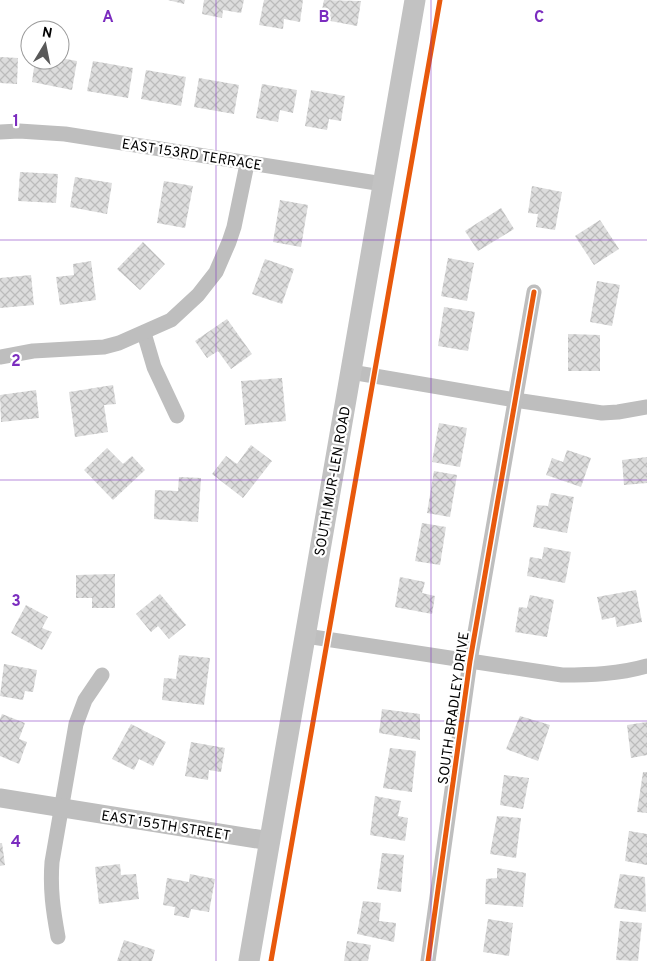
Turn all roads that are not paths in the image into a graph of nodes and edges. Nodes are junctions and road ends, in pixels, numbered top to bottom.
1 (414, 0) edge
2 (0, 132) edge
3 (247, 164) junction
4 (383, 184) junction
5 (534, 292) dead end
6 (144, 333) junction
7 (0, 356) edge
8 (351, 372) junction
9 (516, 400) junction
10 (647, 407) edge
11 (177, 416) dead end
12 (306, 636) junction
13 (470, 661) junction
14 (647, 666) edge
15 (102, 674) dead end
16 (0, 798) edge
17 (62, 808) junction
18 (270, 842) junction
19 (58, 937) dead end
20 (248, 961) edge
21 (428, 961) edge

1 - 4 main road, SOUTH MUR-LEN ROAD
2 - 3 street, EAST 153RD TERRACE
3 - 4 street, EAST 153RD TERRACE
3 - 6 street
4 - 8 main road, SOUTH MUR-LEN ROAD
5 - 9 street, SOUTH BRADLEY DRIVE
6 - 7 street
6 - 11 street
8 - 9 street
8 - 12 main road, SOUTH MUR-LEN ROAD
9 - 10 street
9 - 13 street, SOUTH BRADLEY DRIVE
12 - 13 street
12 - 18 main road, SOUTH MUR-LEN ROAD
13 - 14 street
13 - 21 street, SOUTH BRADLEY DRIVE
15 - 17 street
16 - 17 street, EAST 155TH STREET
17 - 18 street, EAST 155TH STREET
17 - 19 street
18 - 20 main road, SOUTH MUR-LEN ROAD

